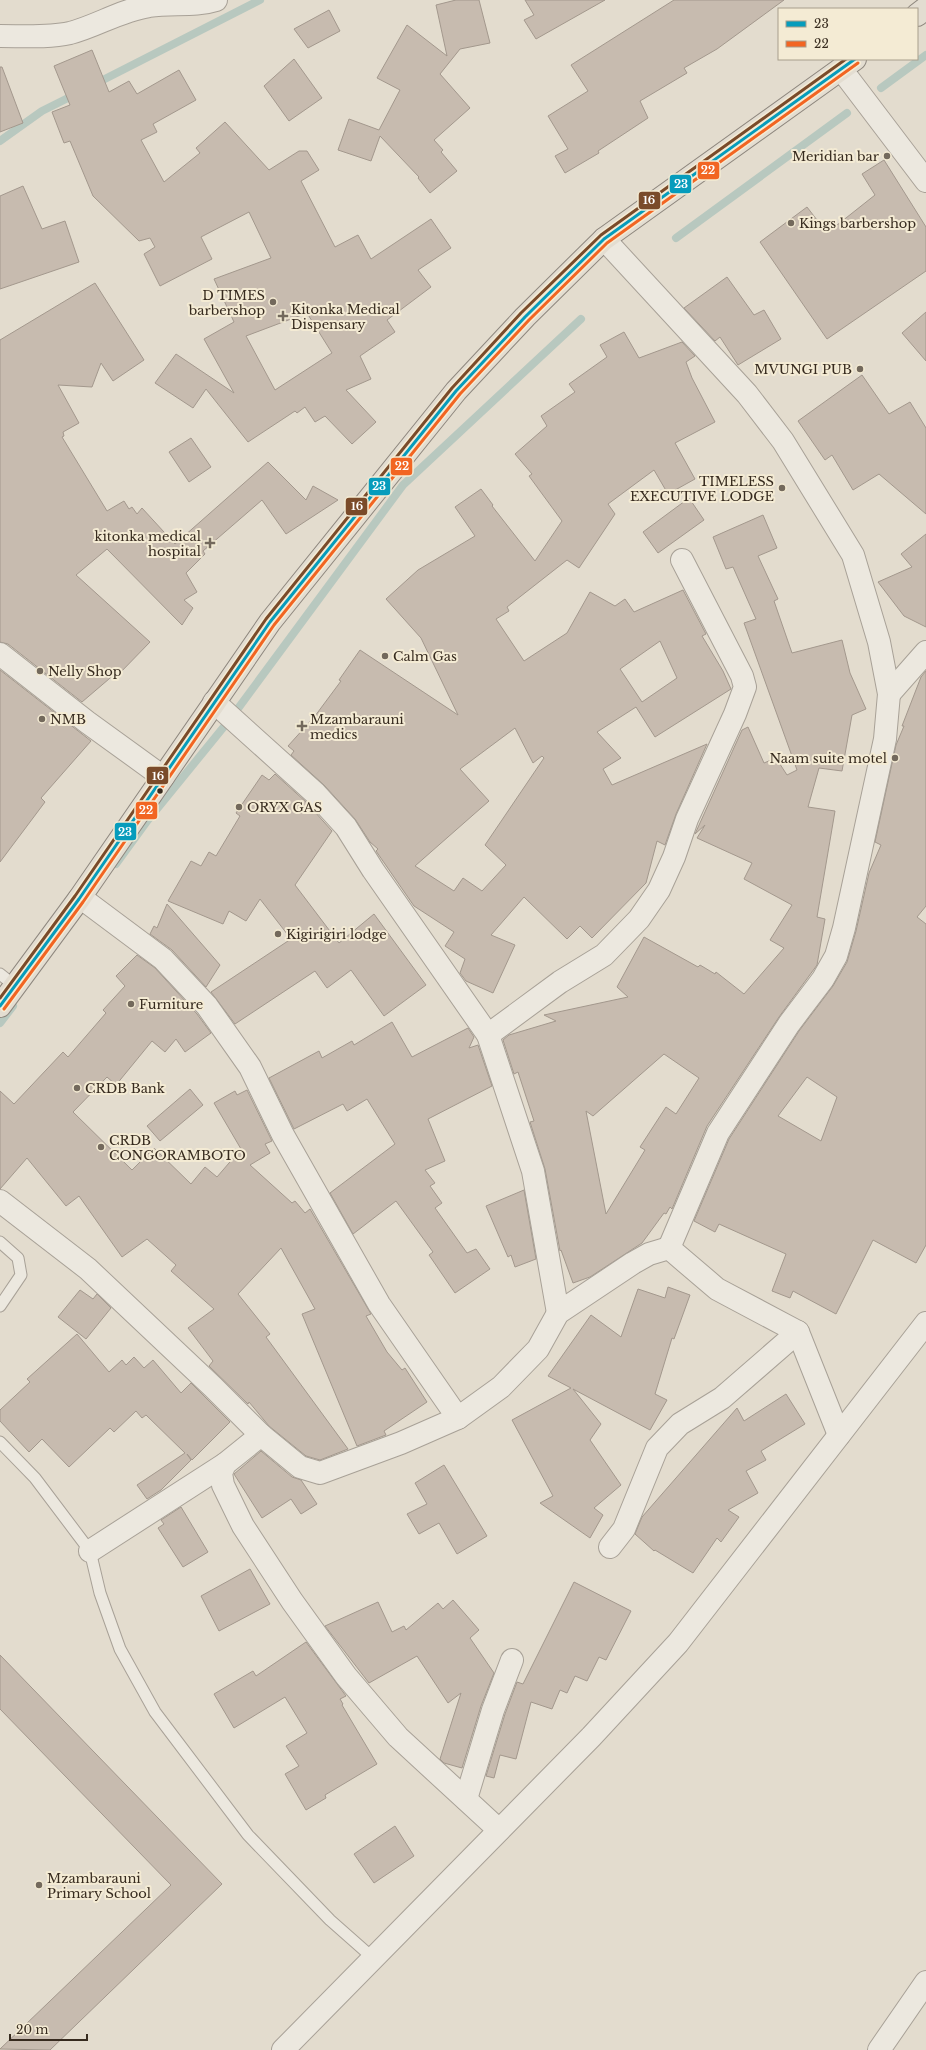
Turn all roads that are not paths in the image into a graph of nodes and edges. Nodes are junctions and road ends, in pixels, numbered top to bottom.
1 (216, 0) edge
2 (926, 8) edge
3 (918, 14) edge
4 (0, 36) edge
5 (848, 64) edge
6 (926, 181) edge
7 (604, 239) junction
8 (682, 560) dead end
9 (926, 652) edge
10 (0, 654) edge
11 (889, 694) junction
12 (214, 702) junction
13 (164, 777) junction
14 (79, 899) junction
15 (8, 980) edge
16 (0, 1006) edge
17 (488, 1035) junction
18 (0, 1201) edge
19 (0, 1242) edge
20 (669, 1248) junction
21 (0, 1306) edge
22 (558, 1313) junction
23 (926, 1323) edge
24 (798, 1332) junction
25 (458, 1418) junction
26 (261, 1435) junction
27 (839, 1435) junction
28 (0, 1442) edge
29 (225, 1464) junction
30 (610, 1547) dead end
31 (90, 1551) junction
32 (512, 1660) dead end
33 (466, 1799) junction
34 (499, 1830) junction
35 (373, 1958) junction
36 (926, 1982) edge
37 (283, 2050) edge
38 (879, 2050) edge

1 - 4 street
2 - 3 main road
5 - 6 street
5 - 7 main road
7 - 11 street
7 - 12 main road
8 - 17 street
9 - 11 street
10 - 13 street
11 - 20 street
12 - 13 main road
12 - 17 street
13 - 14 main road
14 - 15 main road
14 - 25 street
15 - 16 main road
17 - 22 street
18 - 26 street
19 - 21 lane
20 - 22 street
20 - 24 street
22 - 25 street
23 - 27 street
24 - 27 street
24 - 30 street
25 - 26 street
26 - 29 street
27 - 34 street
28 - 31 lane
29 - 31 street
29 - 33 street
31 - 35 lane
32 - 33 street
33 - 34 street
34 - 35 street
35 - 37 street
36 - 38 street

